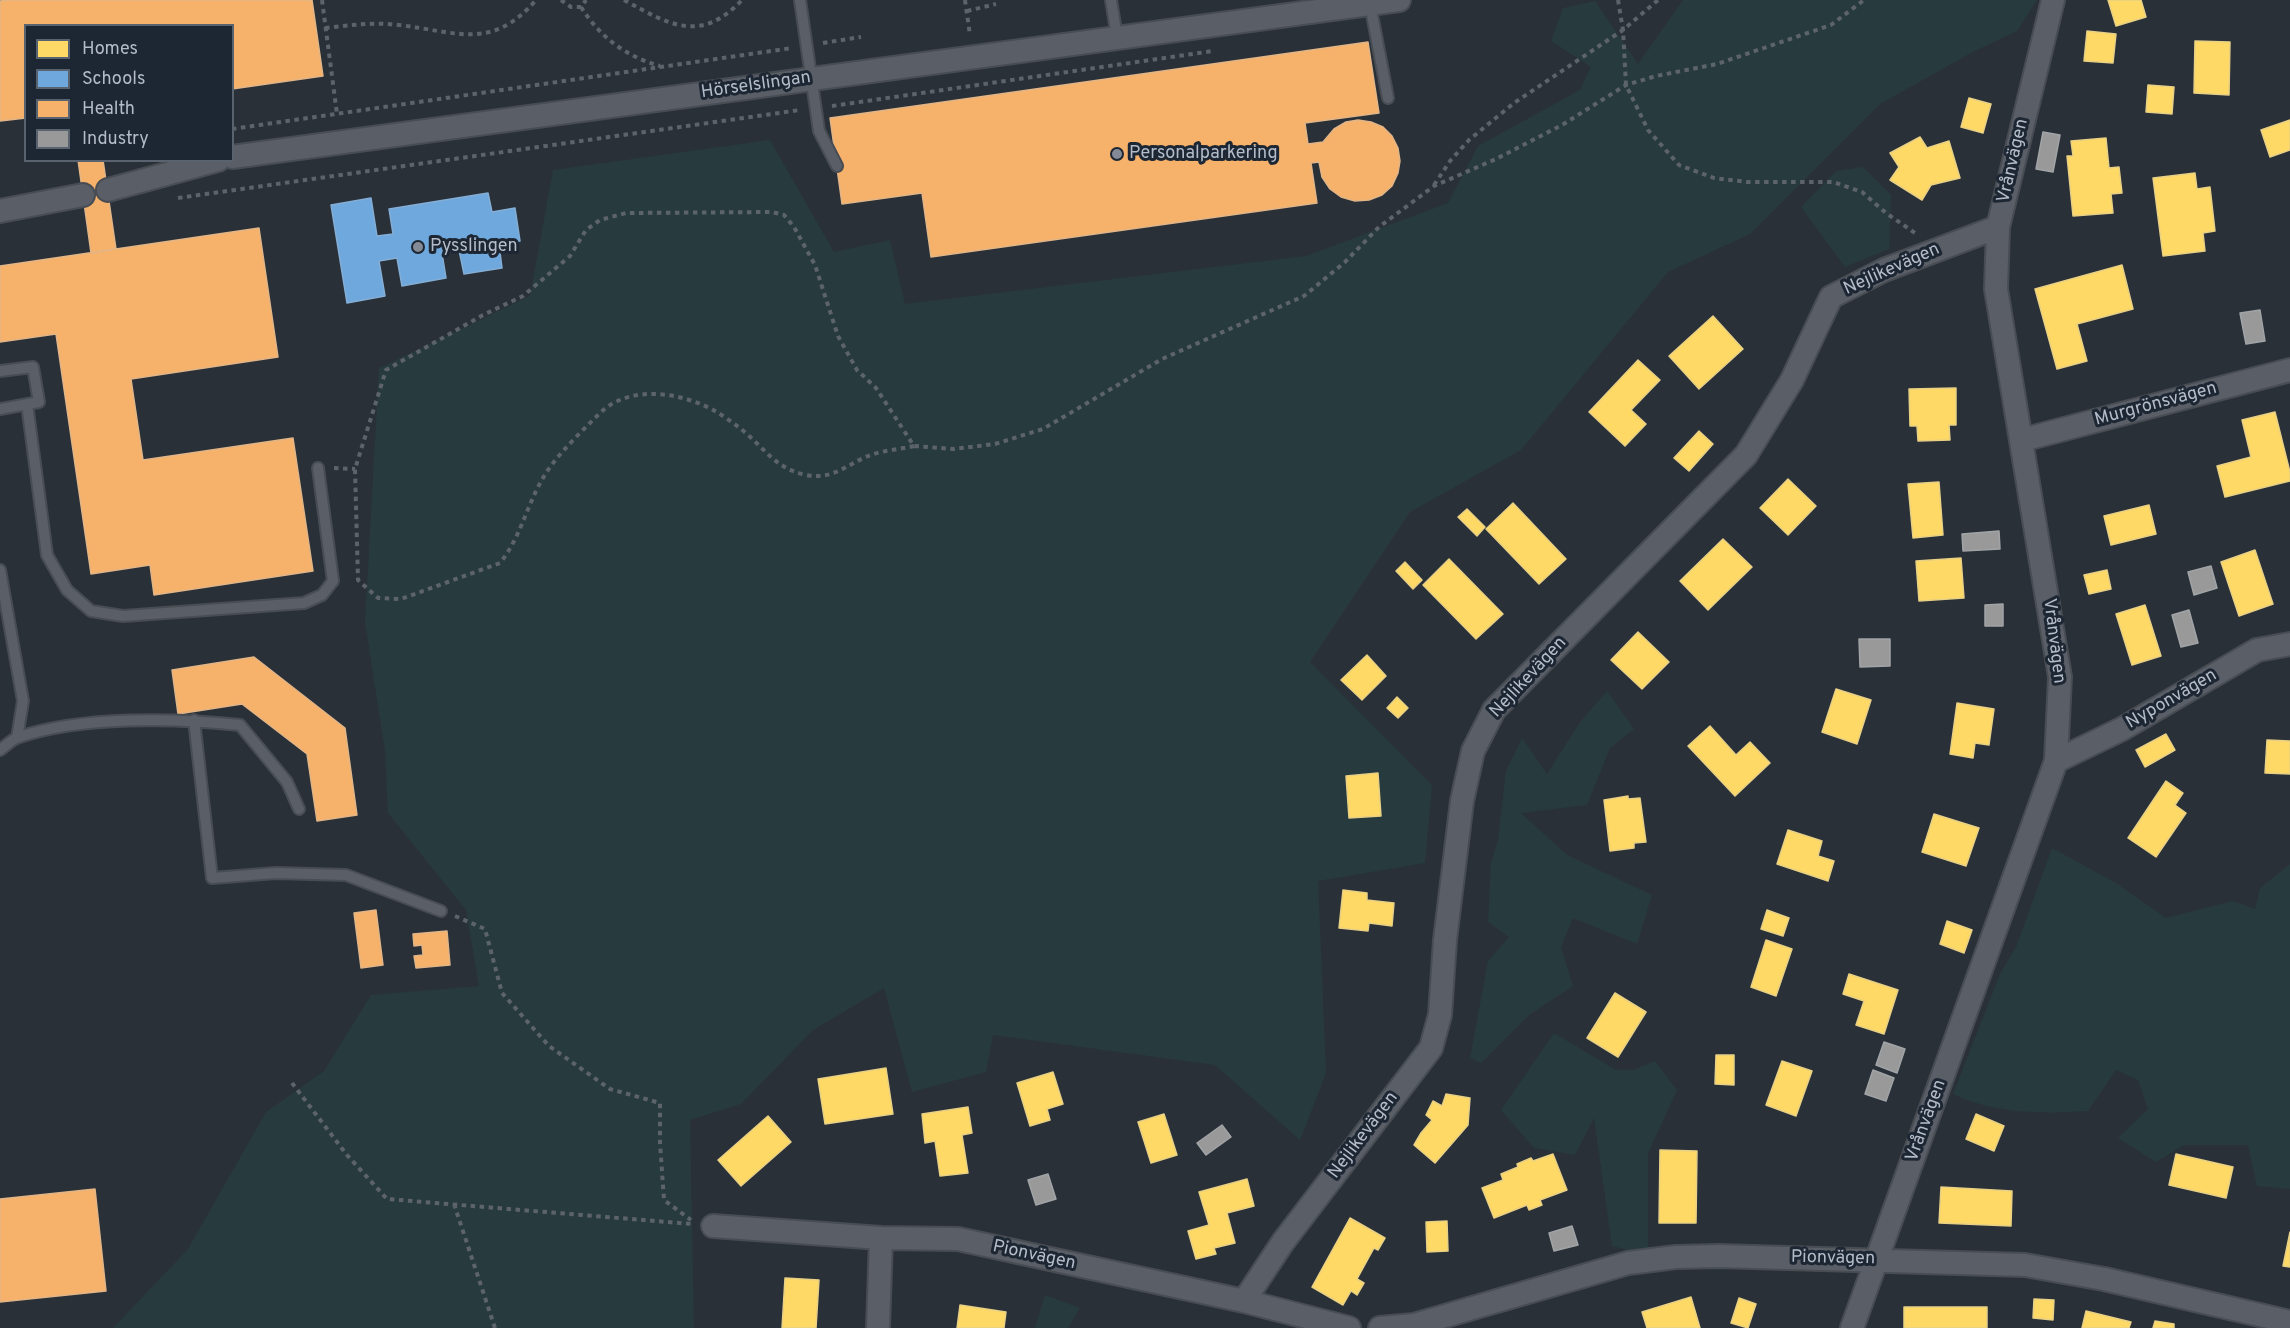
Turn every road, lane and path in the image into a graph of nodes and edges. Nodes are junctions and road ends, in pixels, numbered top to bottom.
1 (322, 0) edge
2 (536, 0) edge
3 (561, 0) edge
4 (586, 0) edge
5 (624, 0) edge
6 (742, 0) edge
7 (800, 0) edge
8 (965, 0) edge
9 (1111, 0) edge
10 (1399, 0) edge
11 (1618, 0) edge
12 (1658, 0) edge
13 (1864, 0) edge
14 (2053, 0) edge
15 (996, 4) dead end
16 (1341, 4) edge
17 (1370, 4) junction
18 (581, 7) junction
19 (1279, 8) edge
20 (967, 11) junction
21 (325, 28) junction
22 (1623, 30) junction
23 (861, 37) dead end
24 (1117, 37) junction
25 (807, 46) junction
26 (1223, 50) dead end
27 (973, 57) junction
28 (663, 67) junction
29 (811, 78) junction
30 (1626, 85) junction
31 (1388, 98) dead end
32 (815, 108) junction
33 (337, 114) junction
34 (234, 129) edge
35 (234, 157) edge
36 (211, 162) edge
37 (837, 166) dead end
38 (1434, 186) junction
39 (108, 190) dead end
40 (83, 195) dead end
41 (170, 199) dead end
42 (0, 211) edge
43 (1998, 227) junction
44 (1938, 249) junction
45 (2290, 370) edge
46 (0, 371) edge
47 (27, 404) junction
48 (0, 409) edge
49 (2022, 440) junction
50 (914, 446) junction
51 (318, 468) dead end
52 (0, 570) edge
53 (2290, 644) edge
54 (194, 720) junction
55 (17, 738) junction
56 (0, 750) edge
57 (2056, 761) junction
58 (299, 809) dead end
59 (441, 911) joint
60 (292, 1083) dead end
61 (454, 1204) junction
62 (713, 1226) dead end
63 (881, 1238) junction
64 (1876, 1260) junction
65 (1244, 1301) junction
66 (2290, 1322) edge
67 (495, 1328) edge
68 (878, 1328) edge
69 (1349, 1328) edge
70 (1380, 1328) edge
71 (1852, 1328) edge

1 - 21 path
2 - 21 path
3 - 18 path
4 - 18 path
5 - 6 path
7 - 25 lane
8 - 20 path
9 - 24 lane
10 - 17 street, Hörselslingan
11 - 22 path
12 - 22 path
13 - 30 path
14 - 43 street, Vrånvägen
15 - 20 path
16 - 17 street, Hörselslingan
16 - 19 street, Hörselslingan
17 - 31 lane
18 - 28 path
19 - 24 street, Hörselslingan
20 - 27 path
21 - 33 path
22 - 30 path
22 - 38 path
23 - 25 path
24 - 27 street, Hörselslingan
25 - 28 path
25 - 29 lane
26 - 32 path
27 - 29 street, Hörselslingan
28 - 33 path
29 - 32 lane
29 - 35 street, Hörselslingan
30 - 38 path
30 - 44 path
32 - 37 lane
32 - 41 path
33 - 34 path
36 - 39 street
38 - 50 path
40 - 42 street
43 - 44 street, Nejlikevägen
43 - 49 street, Vrånvägen
44 - 65 street, Nejlikevägen
45 - 49 street, Murgrönsvägen
46 - 47 lane
47 - 48 lane
47 - 51 lane
49 - 57 street, Vrånvägen
50 - 50 path
52 - 55 lane
53 - 57 street, Nyponvägen
54 - 55 lane
54 - 58 lane
54 - 59 lane
55 - 56 lane
57 - 64 street, Vrånvägen
59 - 61 path
60 - 61 path
61 - 67 path
62 - 63 street, Pionvägen
63 - 65 street, Pionvägen
63 - 68 street
64 - 66 street, Pionvägen
64 - 70 street, Pionvägen
64 - 71 street, Vrånvägen
65 - 69 street, Pionvägen

